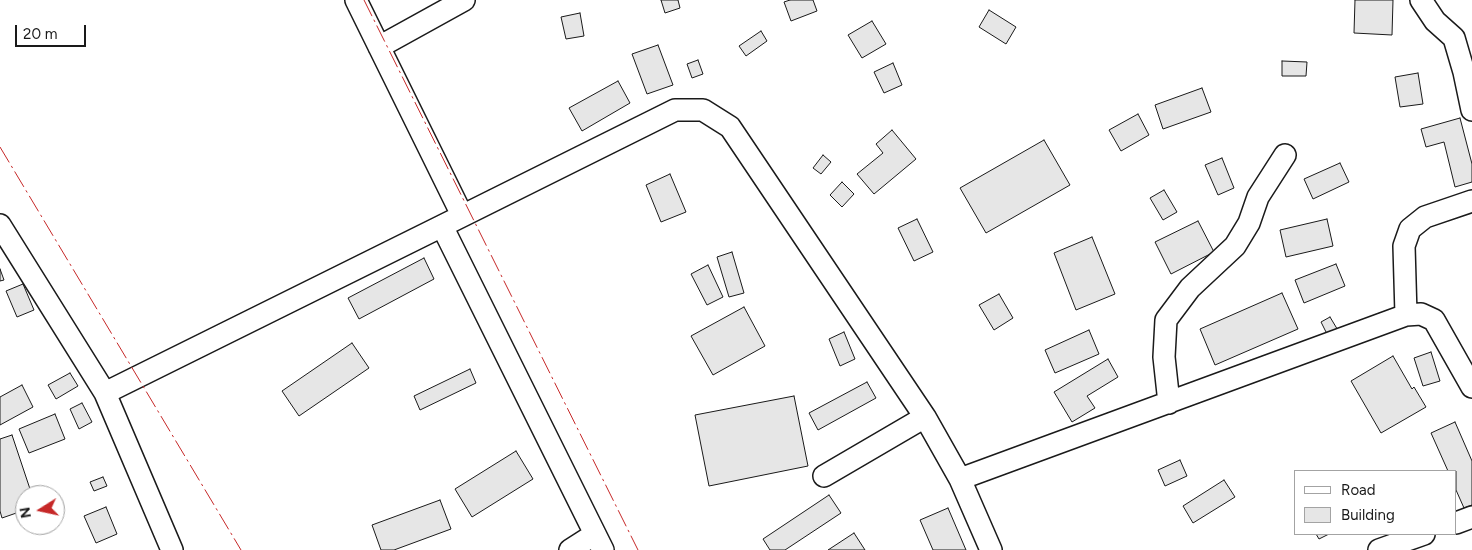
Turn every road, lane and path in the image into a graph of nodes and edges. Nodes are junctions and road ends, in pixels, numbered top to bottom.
1 (356, 0) edge
2 (464, 0) edge
3 (1421, 0) edge
4 (379, 47) junction
5 (1472, 110) edge
6 (1285, 155) dead end
7 (1472, 201) edge
8 (462, 215) junction
9 (0, 225) edge
10 (442, 226) junction
11 (1406, 315) junction
12 (1472, 387) edge
13 (104, 393) junction
14 (1169, 404) junction
15 (926, 417) junction
16 (824, 476) dead end
17 (960, 479) junction
18 (1472, 517) edge
19 (1457, 523) edge
20 (1421, 535) edge
21 (599, 542) edge
22 (172, 550) edge
23 (570, 550) edge
24 (991, 550) edge
25 (1379, 550) edge

1 - 4 street
2 - 4 street
3 - 5 street
4 - 8 street
6 - 14 street
7 - 11 street
8 - 10 street
8 - 15 street
9 - 13 street
10 - 13 street
10 - 21 street
11 - 12 street
11 - 14 street
13 - 22 street
14 - 17 street
15 - 16 street
15 - 17 street
17 - 24 street
18 - 19 street
20 - 25 street
21 - 23 street

